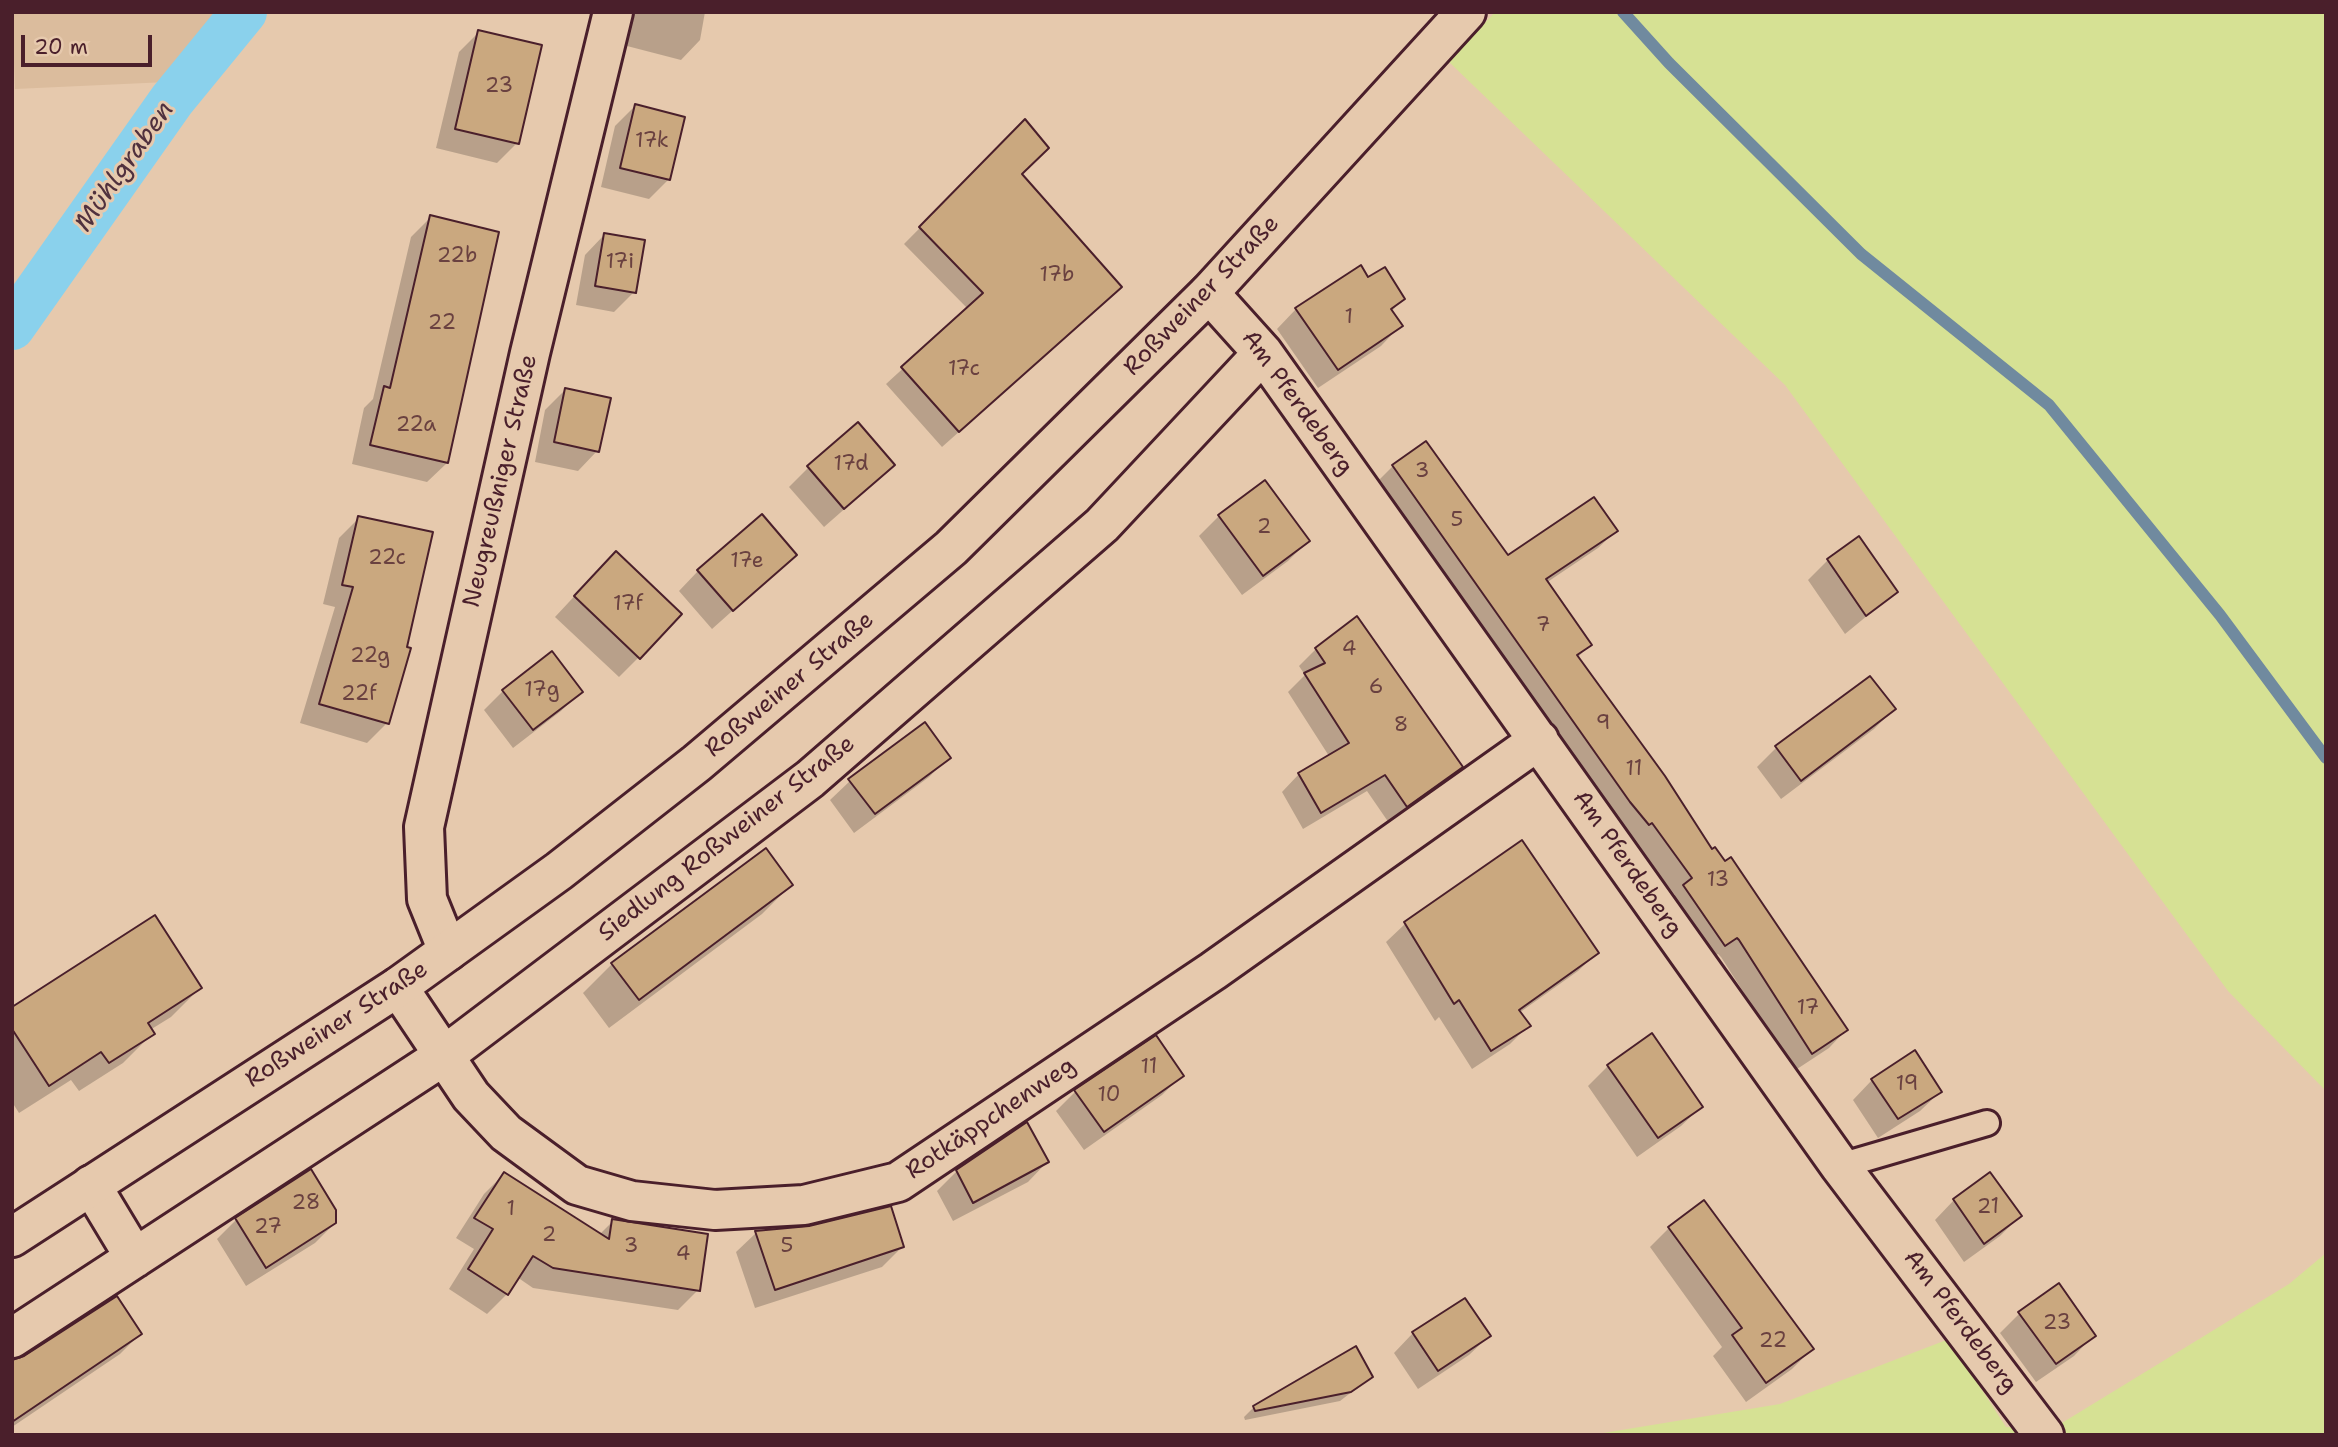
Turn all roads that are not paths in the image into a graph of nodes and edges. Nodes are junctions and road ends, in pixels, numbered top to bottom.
1 (613, 12) edge
2 (1466, 12) edge
3 (1209, 293) junction
4 (1263, 353) junction
5 (1539, 740) junction
6 (447, 951) junction
7 (398, 987) junction
8 (445, 1055) junction
9 (1987, 1123) dead end
10 (1840, 1166) junction
11 (91, 1185) junction
12 (12, 1237) edge
13 (135, 1258) junction
14 (12, 1338) edge
15 (2044, 1435) edge

1 - 6 street, Neugreußniger Straße
2 - 3 street, Roßweiner Straße
3 - 4 street, Am Pferdeberg
3 - 6 street, Roßweiner Straße
4 - 5 street, Am Pferdeberg
4 - 8 street, Siedlung Roßweiner Straße
5 - 8 street, Rotkäppchenweg
5 - 10 street, Am Pferdeberg
6 - 7 street, Roßweiner Straße
7 - 8 street, Rotkäppchenweg
7 - 11 street, Roßweiner Straße
8 - 13 street, Siedlung Roßweiner Straße
9 - 10 lane
10 - 15 street, Am Pferdeberg
11 - 12 street, Roßweiner Straße
11 - 13 street
13 - 14 street, Siedlung Roßweiner Straße

